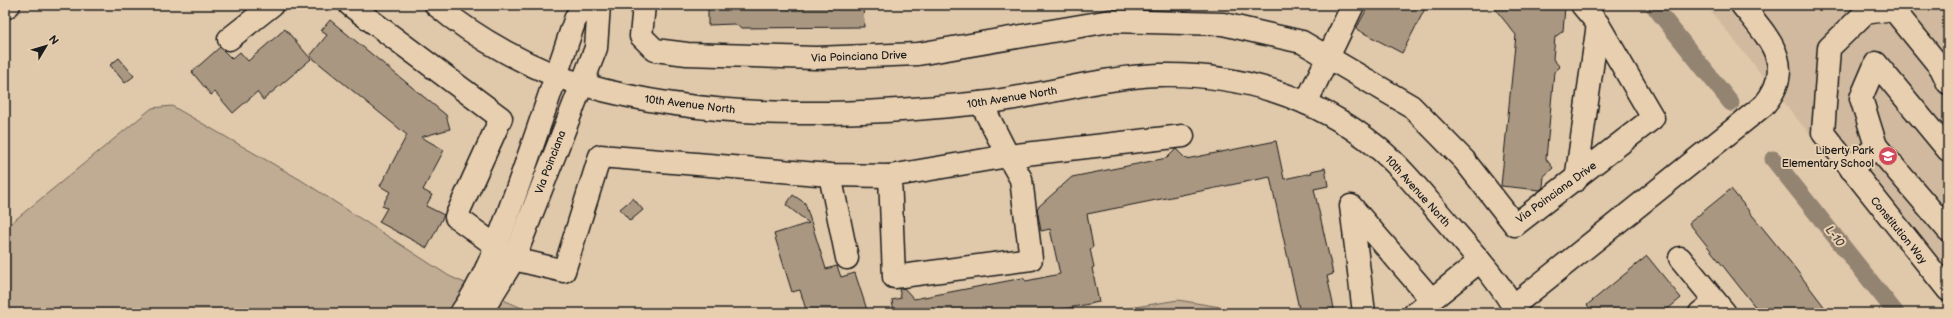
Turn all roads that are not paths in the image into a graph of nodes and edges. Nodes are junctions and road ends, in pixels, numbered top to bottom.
1 (9, 5) edge
2 (350, 5) edge
3 (436, 5) edge
4 (586, 5) edge
5 (599, 5) edge
6 (644, 5) edge
7 (1353, 5) edge
8 (1582, 5) edge
9 (1742, 5) edge
10 (266, 6) edge
11 (5, 8) edge
12 (1111, 13) edge
13 (1598, 24) junction
14 (229, 39) dead end
15 (1329, 57) junction
16 (556, 74) junction
17 (1948, 83) edge
18 (581, 85) junction
19 (981, 103) junction
20 (1306, 103) junction
21 (1183, 136) dead end
22 (1876, 146) junction
23 (1948, 150) edge
24 (1008, 156) junction
25 (1851, 169) junction
26 (830, 175) junction
27 (890, 176) junction
28 (1576, 180) junction
29 (1948, 230) edge
30 (495, 247) junction
31 (847, 258) dead end
32 (1680, 258) dead end
33 (514, 259) junction
34 (1480, 261) junction
35 (1948, 290) edge
36 (1423, 306) edge
37 (1713, 309) edge
38 (1515, 310) edge
39 (469, 312) edge
40 (1364, 313) edge

1 - 11 street
2 - 30 street
3 - 16 street, 10th Avenue North
4 - 16 street, Via Poinciana
5 - 18 street, Via Poinciana
6 - 12 street, Via Poinciana Drive
7 - 15 street
8 - 13 street, Via Poinciana Drive
9 - 38 street
10 - 14 street
12 - 15 street, Via Poinciana Drive
13 - 28 street
13 - 28 street, Via Poinciana Drive
15 - 20 street
15 - 28 street, Via Poinciana Drive
16 - 18 street, 10th Avenue North
16 - 30 street, Via Poinciana
17 - 25 street, Constitution Way
18 - 19 street, 10th Avenue North
18 - 33 street, Via Poinciana
19 - 20 street, 10th Avenue North
19 - 24 street
20 - 34 street, 10th Avenue North
21 - 24 street
22 - 23 street
22 - 25 street
22 - 29 street
24 - 27 street
24 - 27 street
25 - 35 street, Constitution Way
26 - 27 street
26 - 31 street
26 - 33 street
30 - 33 street
30 - 39 street, Via Poinciana
32 - 37 street
33 - 39 street, Via Poinciana
34 - 36 street
34 - 38 street, 10th Avenue North
36 - 40 street

